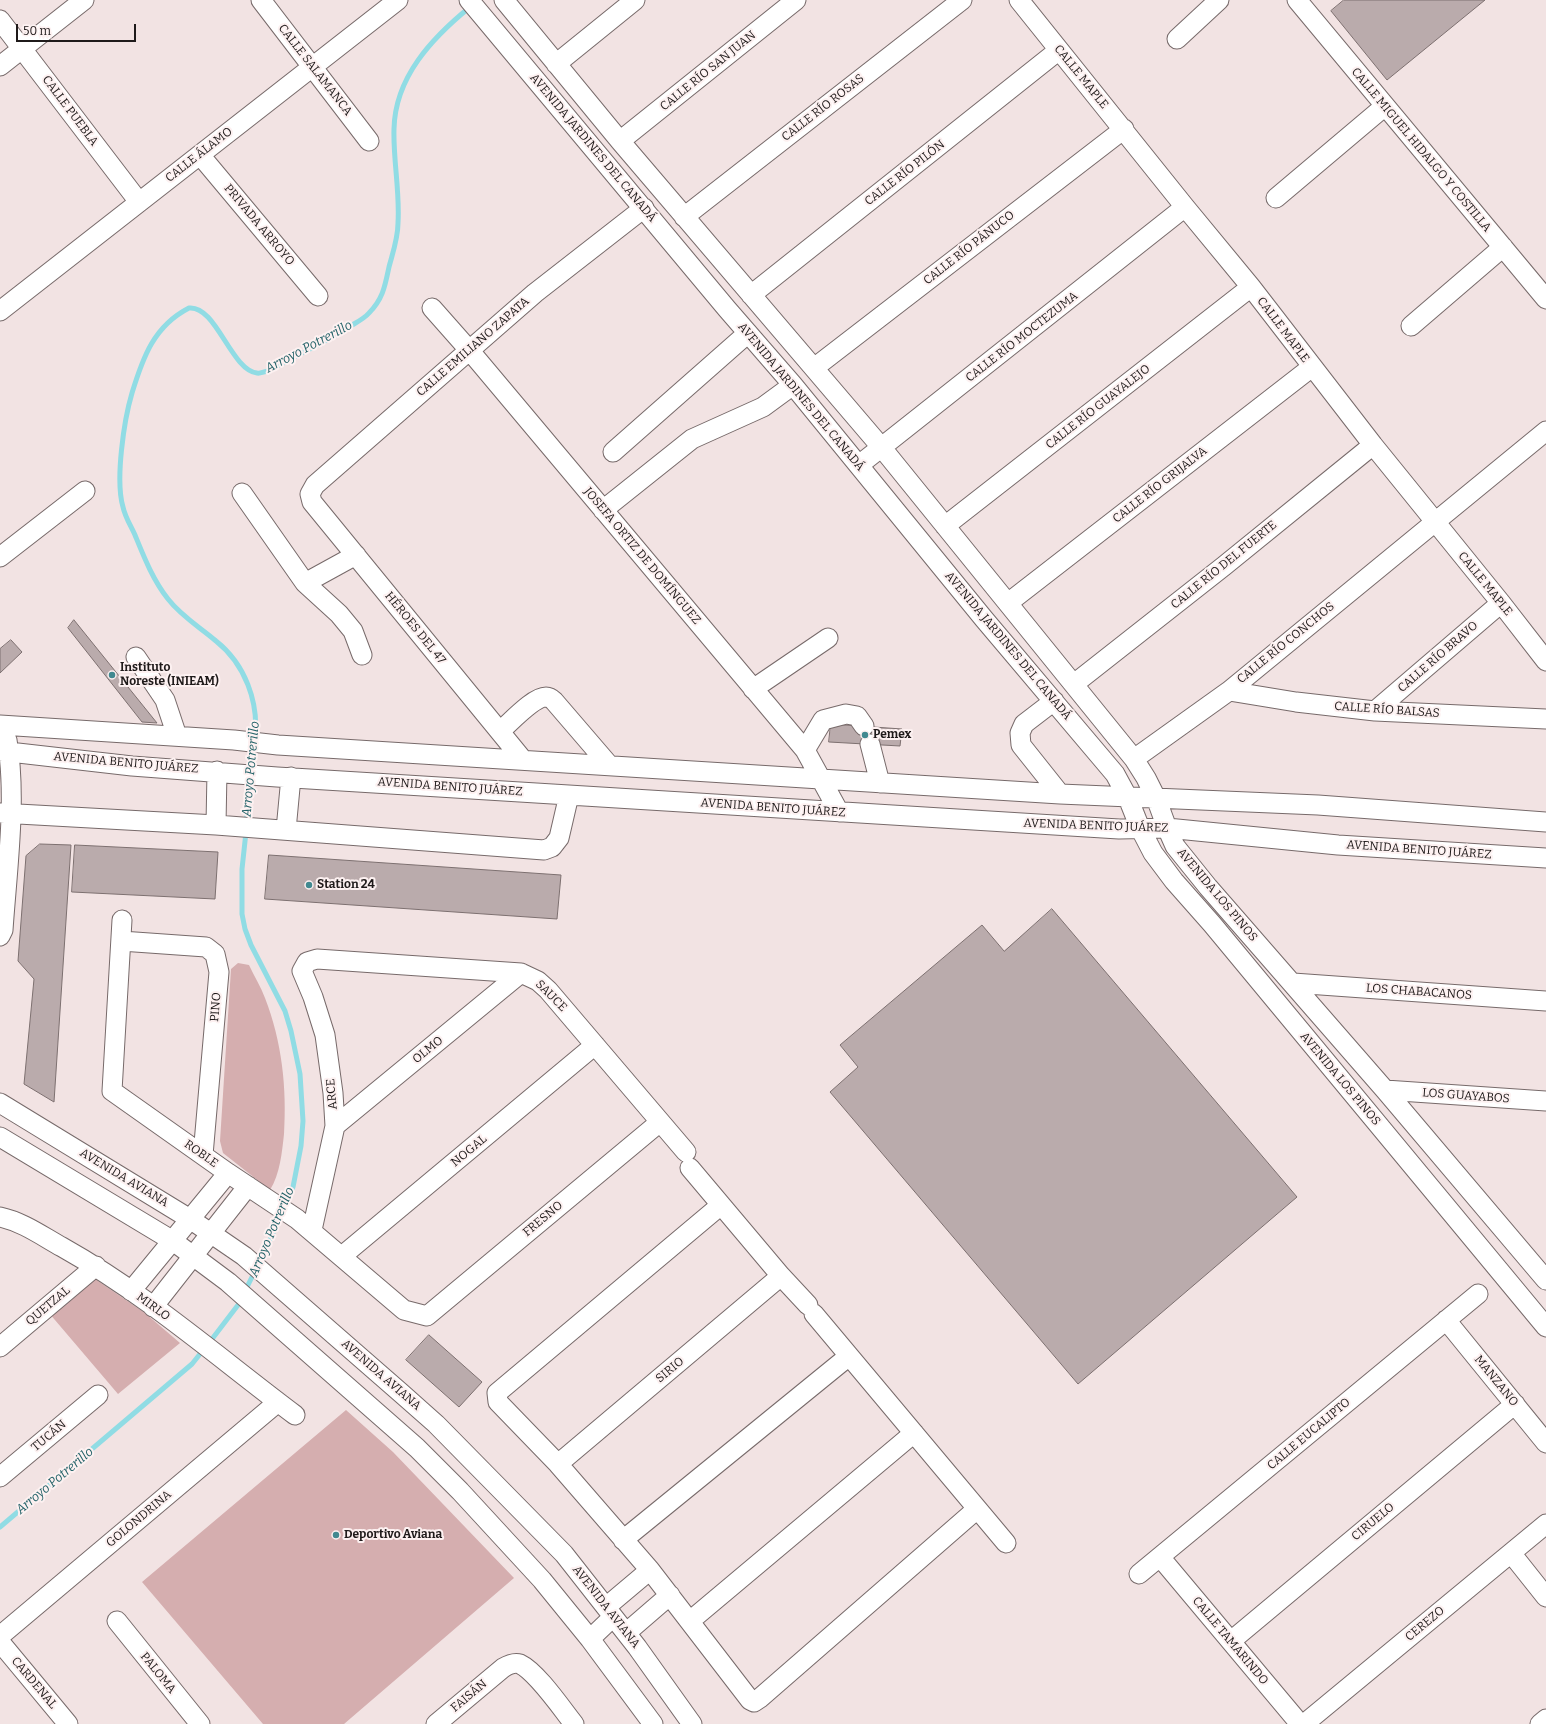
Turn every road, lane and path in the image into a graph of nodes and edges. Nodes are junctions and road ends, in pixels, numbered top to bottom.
1 (84, 0) edge
2 (261, 0) edge
3 (398, 0) edge
4 (469, 0) edge
5 (635, 0) edge
6 (796, 0) edge
7 (962, 0) edge
8 (1019, 0) edge
9 (1219, 0) edge
10 (1304, 3) edge
11 (508, 5) edge
12 (0, 20) edge
13 (1177, 39) dead end
14 (22, 48) junction
15 (1060, 50) junction
16 (556, 64) junction
17 (0, 66) edge
18 (313, 66) junction
19 (1385, 106) junction
20 (1124, 129) junction
21 (370, 140) dead end
22 (620, 141) junction
23 (200, 155) junction
24 (1276, 198) dead end
25 (138, 202) junction
26 (1185, 207) junction
27 (644, 208) junction
28 (684, 217) junction
29 (1503, 247) junction
30 (1250, 287) junction
31 (751, 295) junction
32 (318, 296) dead end
33 (1546, 299) edge
34 (432, 308) dead end
35 (0, 310) edge
36 (1411, 326) dead end
37 (748, 333) junction
38 (470, 351) junction
39 (1312, 367) junction
40 (814, 368) junction
41 (793, 385) junction
42 (1546, 431) edge
43 (1373, 445) junction
44 (882, 448) junction
45 (614, 452) dead end
46 (859, 465) junction
47 (85, 492) dead end
48 (242, 493) dead end
49 (310, 494) joint
50 (603, 510) junction
51 (1435, 522) junction
52 (945, 526) junction
53 (356, 555) junction
54 (0, 557) edge
55 (305, 584) junction
56 (1008, 603) junction
57 (1501, 603) junction
58 (828, 638) dead end
59 (362, 655) dead end
60 (136, 657) dead end
61 (1546, 661) edge
62 (1074, 684) junction
63 (753, 689) junction
64 (1229, 691) junction
65 (1054, 701) junction
66 (1375, 711) junction
67 (1546, 719) edge
68 (1, 723) edge
69 (864, 726) dead end
70 (500, 731) junction
71 (177, 736) junction
72 (870, 744) dead end
73 (806, 750) junction
74 (4, 751) edge
75 (1134, 759) junction
76 (523, 760) junction
77 (609, 765) junction
78 (224, 772) junction
79 (284, 777) junction
80 (820, 779) junction
81 (880, 783) junction
82 (1060, 794) junction
83 (569, 795) junction
84 (1128, 798) junction
85 (1156, 798) junction
86 (839, 812) junction
87 (5, 813) edge
88 (1546, 822) edge
89 (221, 825) junction
90 (1140, 828) junction
91 (1167, 828) junction
92 (279, 830) junction
93 (1546, 858) edge
94 (122, 920) dead end
95 (0, 936) edge
96 (121, 942) junction
97 (307, 962) joint
98 (521, 973) junction
99 (1293, 983) junction
100 (1546, 1001) edge
101 (595, 1045) junction
102 (1385, 1090) junction
103 (0, 1104) edge
104 (1543, 1105) edge
105 (660, 1122) junction
106 (335, 1126) junction
107 (0, 1138) edge
108 (203, 1155) junction
109 (228, 1173) junction
110 (248, 1186) junction
111 (721, 1205) junction
112 (0, 1217) edge
113 (190, 1219) junction
114 (312, 1230) junction
115 (211, 1233) junction
116 (173, 1241) junction
117 (193, 1256) junction
118 (342, 1256) junction
119 (96, 1266) junction
120 (781, 1276) junction
121 (1546, 1280) edge
122 (132, 1291) junction
123 (1478, 1294) dead end
124 (153, 1307) junction
125 (427, 1316) joint
126 (1446, 1320) junction
127 (1546, 1327) edge
128 (0, 1347) edge
129 (849, 1356) junction
130 (98, 1395) dead end
131 (278, 1402) junction
132 (1515, 1404) junction
133 (295, 1415) dead end
134 (914, 1433) junction
135 (1546, 1443) edge
136 (558, 1464) junction
137 (0, 1476) edge
138 (978, 1509) junction
139 (1546, 1524) edge
140 (623, 1540) junction
141 (1006, 1543) dead end
142 (1511, 1553) junction
143 (1160, 1557) junction
144 (650, 1570) junction
145 (1139, 1574) dead end
146 (670, 1595) junction
147 (1546, 1597) edge
148 (610, 1612) junction
149 (117, 1621) dead end
150 (690, 1621) junction
151 (626, 1632) junction
152 (0, 1636) edge
153 (590, 1639) junction
154 (1231, 1641) junction
155 (0, 1642) edge
156 (1546, 1719) edge
157 (68, 1724) edge
158 (200, 1724) edge
159 (436, 1724) edge
160 (574, 1724) edge
161 (653, 1724) edge
162 (692, 1724) edge
163 (1300, 1724) edge
164 (1304, 1724) edge
165 (1540, 1724) edge

1 - 14 street
2 - 18 street, CALLE SALAMANCA
3 - 18 street, CALLE ÁLAMO
4 - 27 street, AVENIDA JARDINES DEL CANADÁ
5 - 16 street
6 - 22 street, CALLE RÍO SAN JUAN
7 - 28 street, CALLE RÍO ROSAS
8 - 15 street, CALLE MAPLE
9 - 13 street
10 - 19 street, CALLE MIGUEL HIDALGO Y COSTILLA
11 - 16 street, AVENIDA JARDINES DEL CANADÁ
12 - 14 street, CALLE PUEBLA
14 - 17 street
14 - 25 street, CALLE PUEBLA
15 - 20 street, CALLE MAPLE
15 - 31 street, CALLE RÍO PILÓN
16 - 22 street, AVENIDA JARDINES DEL CANADÁ
18 - 21 street, CALLE SALAMANCA
18 - 23 street, CALLE ÁLAMO
19 - 24 street
19 - 29 street, CALLE MIGUEL HIDALGO Y COSTILLA
20 - 26 street, CALLE MAPLE
20 - 40 street, CALLE RÍO PÁNUCO
22 - 28 street, AVENIDA JARDINES DEL CANADÁ
23 - 25 street, CALLE ÁLAMO
23 - 32 street, PRIVADA ARROYO
25 - 35 street, CALLE ÁLAMO
26 - 30 street, CALLE MAPLE
26 - 44 street, CALLE RÍO MOCTEZUMA
27 - 37 street, AVENIDA JARDINES DEL CANADÁ
27 - 38 street, CALLE EMILIANO ZAPATA
28 - 31 street, AVENIDA JARDINES DEL CANADÁ
29 - 33 street, CALLE MIGUEL HIDALGO Y COSTILLA
29 - 36 street
30 - 39 street, CALLE MAPLE
30 - 52 street, CALLE RÍO GUAYALEJO
31 - 40 street, AVENIDA JARDINES DEL CANADÁ
34 - 38 street, JOSEFA ORTIZ DE DOMÍNGUEZ
37 - 41 street, AVENIDA JARDINES DEL CANADÁ
37 - 45 street
38 - 49 street, CALLE EMILIANO ZAPATA
38 - 50 street, JOSEFA ORTIZ DE DOMÍNGUEZ
39 - 43 street, CALLE MAPLE
39 - 56 street, CALLE RÍO GRIJALVA
40 - 44 street, AVENIDA JARDINES DEL CANADÁ
41 - 46 street, AVENIDA JARDINES DEL CANADÁ
41 - 50 street
42 - 51 street, CALLE RÍO CONCHOS
43 - 51 street, CALLE MAPLE
43 - 62 street, CALLE RÍO DEL FUERTE
44 - 46 street, CALLE RÍO MOCTEZUMA
44 - 52 street, AVENIDA JARDINES DEL CANADÁ
46 - 65 street, AVENIDA JARDINES DEL CANADÁ
47 - 54 street
48 - 55 street
49 - 53 street, HÉROES DEL 47
50 - 63 street, JOSEFA ORTIZ DE DOMÍNGUEZ
51 - 57 street, CALLE MAPLE
51 - 64 street, CALLE RÍO CONCHOS
52 - 56 street, AVENIDA JARDINES DEL CANADÁ
53 - 55 street
53 - 70 street, HÉROES DEL 47
55 - 59 street
56 - 62 street, AVENIDA JARDINES DEL CANADÁ
57 - 61 street, CALLE MAPLE
57 - 66 street, CALLE RÍO BRAVO
58 - 63 street
60 - 71 street
62 - 75 street, AVENIDA JARDINES DEL CANADÁ
63 - 73 street, JOSEFA ORTIZ DE DOMÍNGUEZ
64 - 66 street, CALLE RÍO BALSAS
64 - 75 street, CALLE RÍO CONCHOS
65 - 82 street
65 - 84 street, AVENIDA JARDINES DEL CANADÁ
66 - 67 street, CALLE RÍO BALSAS
68 - 71 street
68 - 74 street
69 - 73 street
70 - 76 street, HÉROES DEL 47
70 - 77 street
71 - 76 street
72 - 81 street
73 - 80 street, JOSEFA ORTIZ DE DOMÍNGUEZ
74 - 78 street, AVENIDA BENITO JUÁREZ
74 - 87 street
75 - 85 street, AVENIDA JARDINES DEL CANADÁ
76 - 77 street
77 - 80 street
78 - 79 street, AVENIDA BENITO JUÁREZ
78 - 89 street
79 - 83 street, AVENIDA BENITO JUÁREZ
79 - 92 street
80 - 81 street
80 - 86 street, JOSEFA ORTIZ DE DOMÍNGUEZ
81 - 82 street
82 - 84 street
83 - 86 street, AVENIDA BENITO JUÁREZ
83 - 92 street
84 - 85 street
84 - 90 street, AVENIDA JARDINES DEL CANADÁ
85 - 88 street
85 - 91 street, AVENIDA LOS PINOS
86 - 90 street, AVENIDA BENITO JUÁREZ
87 - 89 street
87 - 95 street
89 - 92 street
90 - 91 street, AVENIDA BENITO JUÁREZ
90 - 127 street, AVENIDA LOS PINOS
91 - 93 street, AVENIDA BENITO JUÁREZ
91 - 99 street, AVENIDA LOS PINOS
94 - 96 street, ROBLE
96 - 108 street, ROBLE
96 - 108 street, PINO
97 - 98 street, SAUCE
97 - 106 street, ARCE
98 - 101 street, SAUCE
98 - 106 street, OLMO
99 - 100 street, LOS CHABACANOS
99 - 102 street
101 - 105 street, SAUCE
101 - 118 street, NOGAL
102 - 104 street, LOS GUAYABOS
102 - 121 street
103 - 113 street, AVENIDA AVIANA
105 - 111 street, SAUCE
105 - 125 street, FRESNO
106 - 114 street, ARCE
107 - 116 street
108 - 109 street, ROBLE
109 - 110 street, ROBLE
109 - 113 street
110 - 114 street, ROBLE
110 - 115 street
111 - 120 street, SAUCE
111 - 136 street
112 - 119 street, MIRLO
113 - 115 street, AVENIDA AVIANA
113 - 116 street
114 - 118 street, ROBLE
115 - 117 street
115 - 148 street, AVENIDA AVIANA
116 - 117 street
116 - 122 street
117 - 124 street
117 - 153 street
118 - 125 street, ROBLE
119 - 122 street, MIRLO
119 - 128 street, QUETZAL
120 - 129 street, SAUCE
120 - 136 street, SIRIO
122 - 124 street, MIRLO
123 - 126 street, CALLE EUCALIPTO
124 - 131 street, MIRLO
126 - 132 street, MANZANO
126 - 143 street, CALLE EUCALIPTO
129 - 134 street, SAUCE
129 - 140 street
130 - 137 street, TUCÁN
131 - 133 street, MIRLO
131 - 152 street, GOLONDRINA
132 - 135 street, MANZANO
132 - 154 street, CIRUELO
134 - 138 street, SAUCE
134 - 150 street
136 - 140 street
138 - 141 street, SAUCE
138 - 150 street
139 - 142 street, CEREZO
140 - 144 street
142 - 147 street
142 - 164 street, CEREZO
143 - 145 street, CALLE EUCALIPTO
143 - 154 street, CALLE TAMARINDO
144 - 146 street
144 - 148 street
146 - 150 street
146 - 151 street
148 - 151 street, AVENIDA AVIANA
148 - 153 street
149 - 158 street, PALOMA
151 - 162 street, AVENIDA AVIANA
153 - 161 street
154 - 163 street, CALLE TAMARINDO
155 - 157 street, CARDENAL
156 - 165 street
159 - 160 street, FAISÁN

